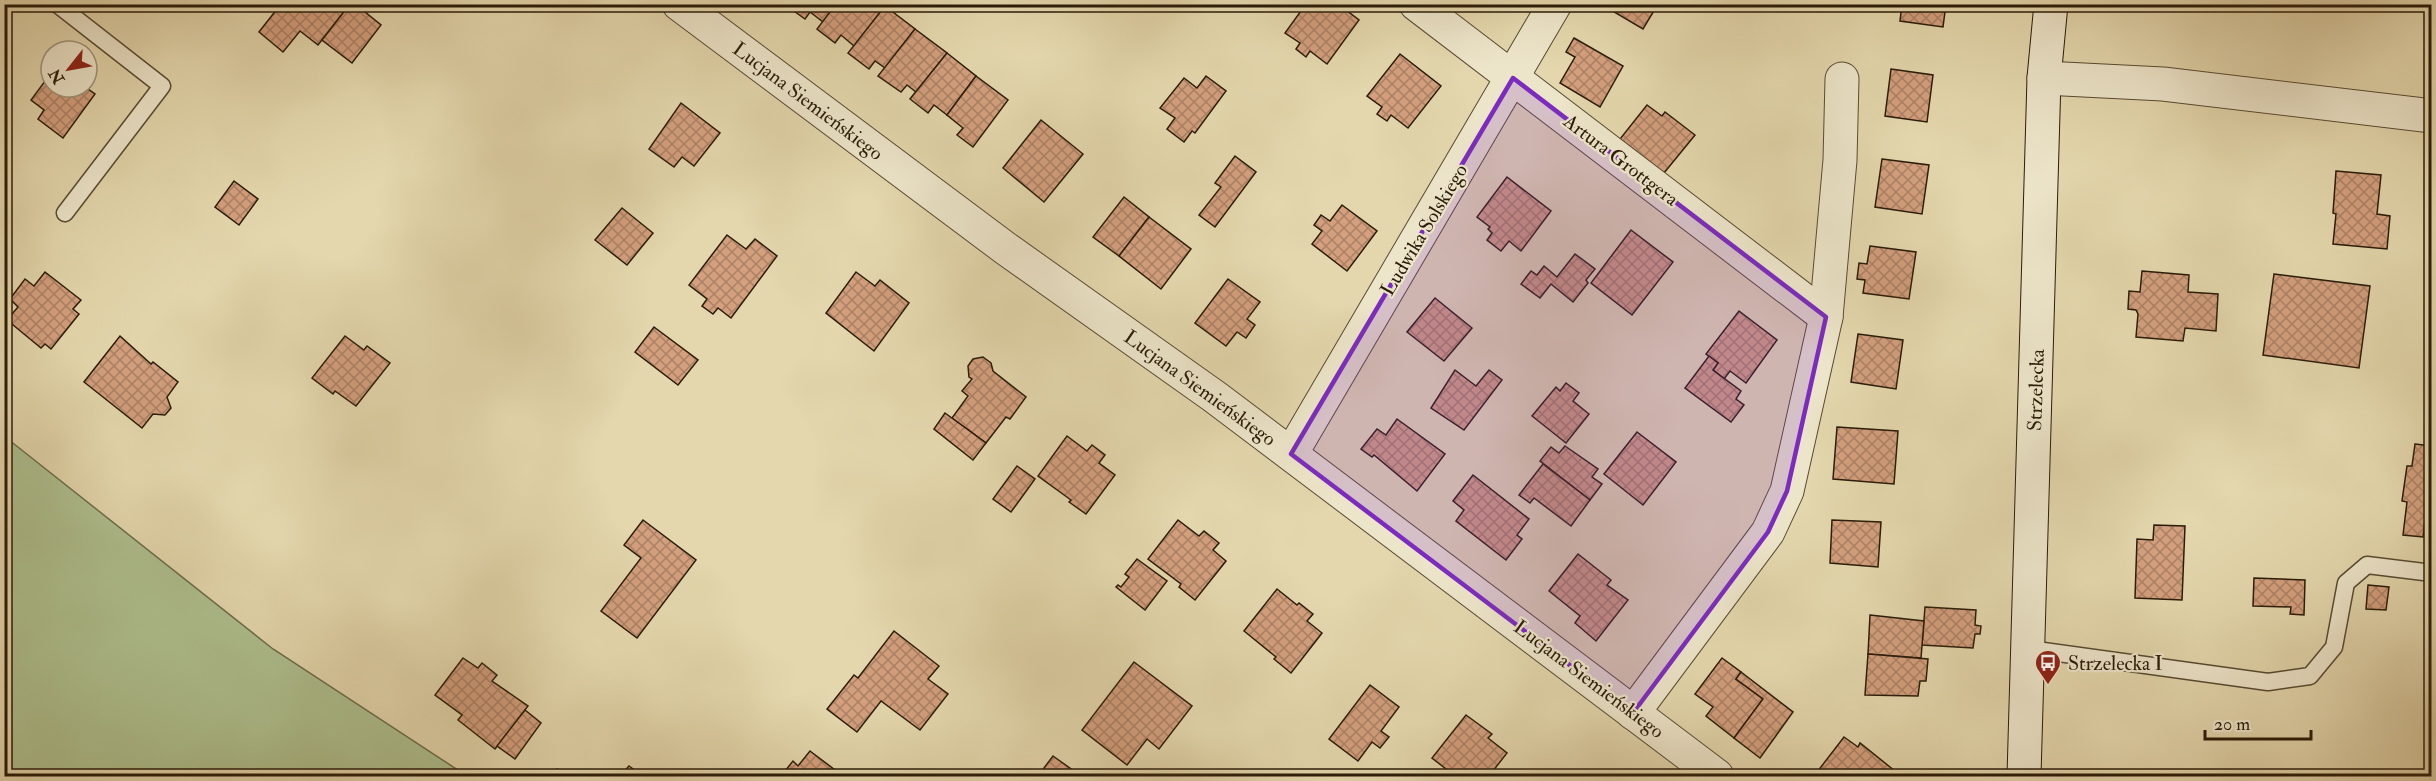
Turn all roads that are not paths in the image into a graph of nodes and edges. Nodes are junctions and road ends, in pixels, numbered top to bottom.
1 (57, 4) edge
2 (679, 4) edge
3 (1416, 4) edge
4 (1555, 4) edge
5 (2050, 4) edge
6 (1513, 78) junction
7 (2044, 78) junction
8 (1842, 79) dead end
9 (2432, 116) edge
10 (65, 213) dead end
11 (1826, 316) junction
12 (1291, 454) junction
13 (2432, 573) edge
14 (2029, 650) junction
15 (1633, 712) junction
16 (1717, 777) edge
17 (2024, 777) edge

1 - 10 lane
2 - 12 street, Lucjana Siemieńskiego
3 - 6 street, Artura Grottgera
4 - 6 street, Ludwika Solskiego
5 - 7 street, Strzelecka
6 - 11 street, Artura Grottgera
6 - 12 street, Ludwika Solskiego
7 - 9 street
7 - 14 street, Strzelecka
8 - 11 street
11 - 15 street
12 - 15 street, Lucjana Siemieńskiego
13 - 14 lane
14 - 17 street, Strzelecka
15 - 16 street, Lucjana Siemieńskiego

